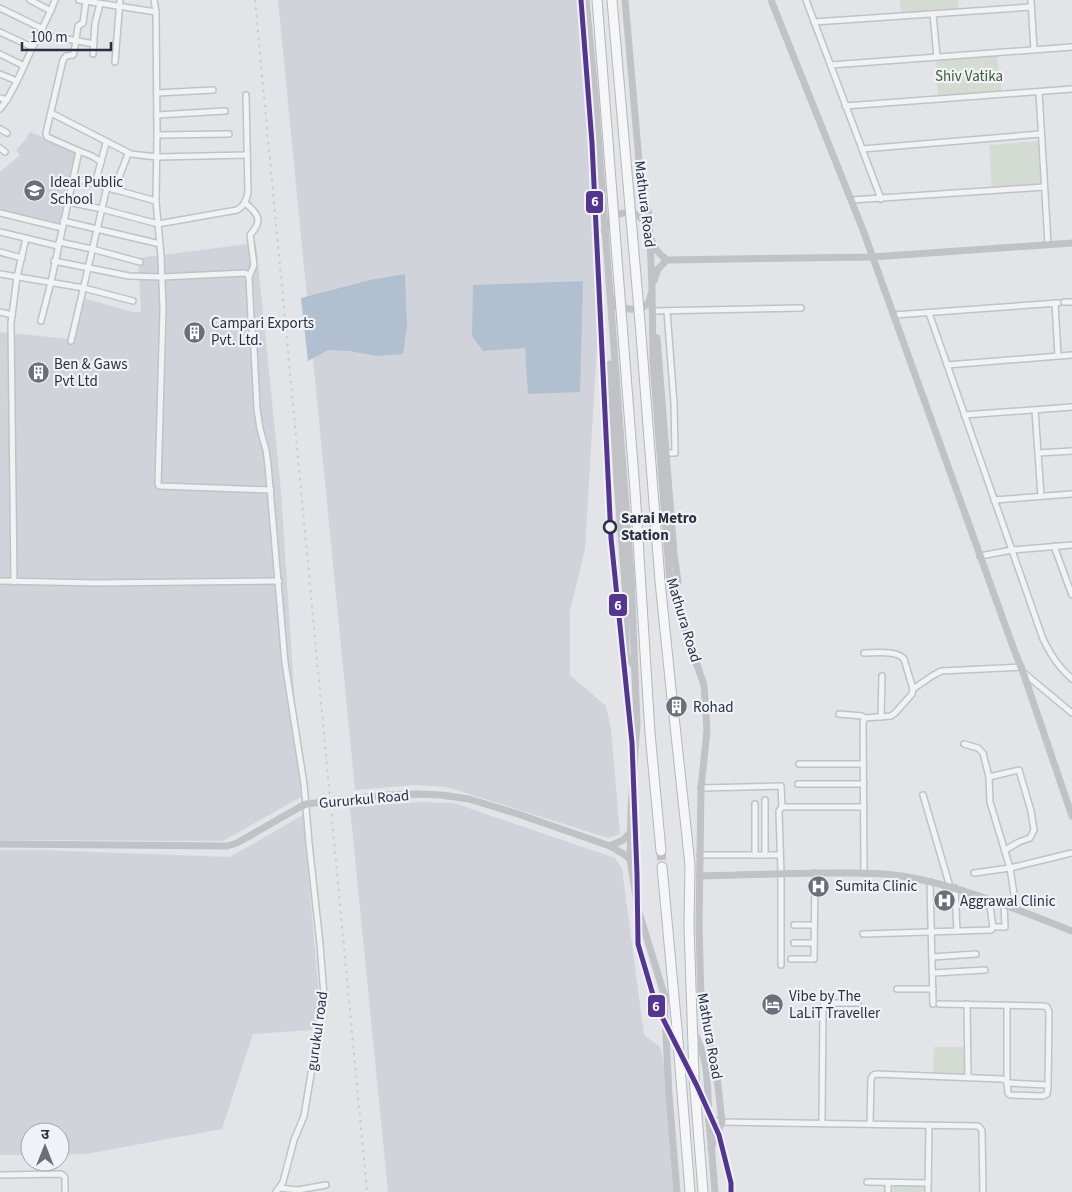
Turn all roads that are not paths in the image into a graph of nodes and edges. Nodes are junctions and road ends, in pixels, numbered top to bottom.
1 (30, 0) edge
2 (55, 0) edge
3 (79, 0) edge
4 (120, 0) edge
5 (154, 0) edge
6 (586, 0) edge
7 (598, 0) edge
8 (612, 0) edge
9 (626, 0) edge
10 (771, 0) edge
11 (806, 0) edge
12 (1031, 0) edge
13 (86, 1) junction
14 (100, 4) junction
15 (120, 6) junction
16 (1031, 7) junction
17 (0, 8) edge
18 (51, 11) junction
19 (156, 12) junction
20 (933, 14) junction
21 (814, 22) junction
22 (41, 31) junction
23 (0, 32) edge
24 (76, 40) junction
25 (94, 44) junction
26 (32, 47) junction
27 (1072, 47) edge
28 (1034, 50) junction
29 (0, 54) edge
30 (93, 54) dead end
31 (937, 57) junction
32 (114, 62) dead end
33 (830, 65) junction
34 (24, 66) junction
35 (0, 74) edge
36 (16, 81) junction
37 (1072, 89) edge
38 (213, 90) dead end
39 (1039, 92) junction
40 (157, 93) junction
41 (246, 95) dead end
42 (0, 98) edge
43 (7, 100) junction
44 (845, 106) junction
45 (0, 109) edge
46 (225, 112) dead end
47 (51, 113) junction
48 (157, 115) junction
49 (0, 130) edge
50 (7, 133) dead end
51 (229, 134) dead end
52 (1041, 134) junction
53 (157, 135) junction
54 (106, 143) junction
55 (862, 149) junction
56 (79, 151) junction
57 (128, 154) junction
58 (247, 155) junction
59 (157, 157) junction
60 (101, 162) junction
61 (73, 178) junction
62 (95, 184) junction
63 (1044, 187) junction
64 (107, 188) junction
65 (114, 190) junction
66 (880, 198) junction
67 (852, 200) junction
68 (156, 201) junction
69 (68, 202) junction
70 (245, 203) junction
71 (102, 209) junction
72 (0, 213) edge
73 (64, 221) junction
74 (158, 224) junction
75 (62, 228) junction
76 (97, 230) junction
77 (0, 232) edge
78 (604, 232) junction
79 (650, 235) junction
80 (26, 238) junction
81 (1072, 243) edge
82 (58, 244) junction
83 (160, 244) junction
84 (1048, 244) junction
85 (92, 249) junction
86 (0, 252) edge
87 (872, 257) junction
88 (22, 258) junction
89 (54, 260) junction
90 (667, 260) junction
91 (140, 262) dead end
92 (88, 268) junction
93 (0, 274) edge
94 (17, 277) junction
95 (162, 277) junction
96 (249, 278) junction
97 (51, 282) junction
98 (84, 288) junction
99 (652, 288) junction
100 (609, 292) junction
101 (133, 301) dead end
102 (1064, 302) dead end
103 (1072, 302) edge
104 (801, 308) dead end
105 (653, 311) junction
106 (667, 311) junction
107 (0, 312) edge
108 (929, 313) junction
109 (12, 315) junction
110 (894, 316) junction
111 (41, 320) dead end
112 (653, 331) junction
113 (71, 341) dead end
114 (1072, 355) edge
115 (1058, 356) junction
116 (947, 365) junction
117 (1072, 407) edge
118 (1035, 410) junction
119 (964, 415) junction
120 (1072, 451) edge
121 (1038, 453) junction
122 (666, 454) junction
123 (271, 490) junction
124 (1072, 494) edge
125 (1041, 496) junction
126 (994, 500) junction
127 (1072, 545) edge
128 (1054, 546) junction
129 (1012, 550) junction
130 (670, 552) junction
131 (980, 556) junction
132 (0, 581) edge
133 (279, 581) junction
134 (14, 582) junction
135 (1072, 595) edge
136 (864, 653) dead end
137 (1022, 670) junction
138 (882, 676) dead end
139 (1072, 679) edge
140 (913, 689) junction
141 (672, 699) tunnel mouth
142 (1072, 713) edge
143 (839, 714) dead end
144 (674, 716) tunnel mouth
145 (881, 717) junction
146 (865, 718) junction
147 (964, 744) dead end
148 (799, 764) dead end
149 (864, 764) junction
150 (989, 777) junction
151 (798, 784) dead end
152 (864, 784) junction
153 (702, 788) junction
154 (923, 795) dead end
155 (765, 800) dead end
156 (306, 804) junction
157 (755, 804) dead end
158 (782, 807) junction
159 (864, 807) junction
160 (1072, 816) edge
161 (630, 833) junction
162 (0, 844) edge
163 (610, 846) junction
164 (1005, 850) junction
165 (661, 851) tunnel mouth
166 (1072, 853) edge
167 (700, 855) junction
168 (755, 855) junction
169 (765, 855) junction
170 (780, 855) junction
171 (630, 859) junction
172 (662, 867) tunnel mouth
173 (1010, 868) junction
174 (815, 873) junction
175 (864, 873) junction
176 (974, 873) dead end
177 (781, 874) junction
178 (700, 876) junction
179 (930, 882) junction
180 (952, 888) junction
181 (989, 900) junction
182 (1004, 905) junction
183 (1014, 908) junction
184 (794, 925) dead end
185 (814, 925) junction
186 (993, 927) junction
187 (957, 931) junction
188 (1072, 931) edge
189 (931, 932) junction
190 (863, 934) dead end
191 (794, 943) dead end
192 (814, 943) junction
193 (976, 954) dead end
194 (932, 958) junction
195 (792, 959) dead end
196 (781, 965) dead end
197 (985, 970) dead end
198 (932, 973) junction
199 (896, 989) dead end
200 (933, 989) junction
201 (664, 994) junction
202 (858, 1003) dead end
203 (967, 1004) junction
204 (1007, 1005) junction
205 (676, 1007) junction
206 (692, 1029) junction
207 (968, 1077) junction
208 (1007, 1082) junction
209 (1048, 1085) junction
210 (709, 1120) junction
211 (722, 1122) junction
212 (822, 1123) junction
213 (870, 1124) junction
214 (929, 1125) junction
215 (711, 1148) junction
216 (0, 1174) edge
217 (867, 1182) dead end
218 (888, 1182) junction
219 (928, 1183) junction
220 (326, 1185) dead end
221 (280, 1190) edge
222 (65, 1192) edge
223 (677, 1192) edge
224 (690, 1192) edge
225 (703, 1192) edge
226 (715, 1192) edge
227 (888, 1192) edge
228 (928, 1192) edge
229 (983, 1192) edge

1 - 18 street
2 - 18 street
3 - 13 street
4 - 15 street
5 - 19 street
6 - 78 main road, Mathura Road
7 - 165 highway, Mathura Road, bridge
8 - 141 highway, Mathura Road, bridge
9 - 79 main road, Mathura Road
10 - 67 main road
11 - 21 street
12 - 16 street
13 - 14 street
13 - 24 street
14 - 15 street
14 - 25 street
15 - 19 street
15 - 32 street
16 - 20 street
16 - 28 street
17 - 22 street
18 - 22 street
19 - 40 street
20 - 21 street
20 - 31 street
21 - 33 street
22 - 24 street
22 - 26 street
23 - 26 street
24 - 25 street
24 - 47 street
25 - 30 street
26 - 34 street
27 - 28 street
28 - 31 street
29 - 34 street
31 - 33 street
33 - 44 street
34 - 36 street
35 - 36 street
36 - 43 street
37 - 39 street
38 - 40 street
39 - 44 street
39 - 52 street
40 - 48 street
41 - 58 street
42 - 43 street
43 - 45 street
44 - 55 street
46 - 48 street
47 - 54 street
47 - 56 street
48 - 53 street
49 - 50 street
51 - 53 street
52 - 55 street
52 - 63 street
53 - 59 street
54 - 57 street
54 - 60 street
55 - 66 street
56 - 60 street
56 - 61 street
57 - 59 street
57 - 65 street
58 - 59 street
58 - 70 street
59 - 68 street
60 - 62 street
61 - 62 street
61 - 69 street
62 - 64 street
63 - 66 street
63 - 84 street
64 - 65 street
64 - 71 street
65 - 68 street
66 - 67 street
67 - 87 main road
68 - 74 street
69 - 71 street
69 - 73 street
70 - 74 street
70 - 96 street, gurukul road
71 - 74 street
71 - 76 street
72 - 75 street
73 - 75 street
73 - 76 street
74 - 83 street
75 - 82 street
76 - 83 street
76 - 85 street
77 - 80 street
78 - 79 main road
78 - 100 main road, Mathura Road
79 - 90 main road
79 - 99 main road, Mathura Road
80 - 82 street
80 - 88 street
81 - 84 main road
82 - 85 street
82 - 89 street
83 - 95 street
84 - 87 main road
85 - 91 street
85 - 92 street
86 - 88 street
87 - 90 main road
87 - 110 main road
88 - 94 street
89 - 92 street
89 - 97 street
90 - 99 main road
92 - 95 street
92 - 98 street
93 - 94 street
94 - 97 street
94 - 109 street
95 - 96 street
95 - 123 street
96 - 123 street, gurukul road
97 - 98 street
97 - 111 street
98 - 101 street
98 - 113 street
99 - 100 main road
99 - 105 main road, Mathura Road
100 - 161 main road, Mathura Road
102 - 103 street
104 - 106 street
105 - 106 street
105 - 112 main road, Mathura Road
106 - 122 street
107 - 109 street
108 - 110 street
108 - 115 street
108 - 116 street
109 - 134 street
110 - 131 main road
112 - 122 main road
112 - 130 main road, Mathura Road
114 - 115 street
115 - 116 street
116 - 119 street
117 - 118 street
118 - 119 street
118 - 121 street
119 - 126 street
120 - 121 street
121 - 125 street
122 - 130 main road
123 - 133 street, gurukul road
124 - 125 street
125 - 126 street
126 - 129 street
127 - 128 street
128 - 129 street
128 - 135 street
129 - 131 street
129 - 139 street
130 - 153 main road, Mathura Road
131 - 137 main road
132 - 134 street
133 - 134 street
133 - 156 street, gurukul road
136 - 140 street
137 - 140 street
137 - 142 street
137 - 160 main road
138 - 145 street
140 - 145 street
143 - 146 street
144 - 206 highway, Mathura Road
145 - 146 street
146 - 149 street
147 - 150 street
148 - 149 street
149 - 152 street
150 - 164 street
150 - 164 street
151 - 152 street
152 - 159 street
153 - 158 street
153 - 167 main road, Mathura Road
154 - 180 street
155 - 169 street
156 - 162 main road, Gururkul Road
156 - 163 main road, Gururkul Road
156 - 221 street, gurukul road
157 - 168 street
158 - 159 street
158 - 170 street
159 - 175 street
161 - 163 main road
161 - 171 main road, Mathura Road
163 - 171 main road, Gururkul Road
164 - 173 street
166 - 173 street
167 - 168 street
167 - 178 main road, Mathura Road
168 - 169 street
169 - 170 street
170 - 177 street
171 - 201 main road, Mathura Road
172 - 205 highway, Mathura Road
173 - 176 street
173 - 183 street
174 - 175 main road
174 - 177 main road
174 - 185 street
175 - 179 main road
177 - 178 main road
177 - 196 street
178 - 211 main road, Mathura Road
179 - 180 main road
179 - 189 street
180 - 181 main road
180 - 187 street
181 - 182 main road
181 - 186 street
182 - 183 main road
182 - 186 street
183 - 188 main road
184 - 185 street
185 - 192 street
186 - 187 street
187 - 189 street
189 - 190 street
189 - 194 street
191 - 192 street
192 - 195 street
193 - 194 street
194 - 198 street
197 - 198 street
198 - 200 street
199 - 200 street
200 - 203 street
201 - 205 main road, Mathura Road
201 - 223 main road
202 - 212 street
203 - 204 street
203 - 207 street
204 - 208 street
204 - 209 street
205 - 224 highway, Mathura Road
206 - 210 main road
206 - 225 highway, Mathura Road
207 - 208 street
207 - 213 street
208 - 209 street
208 - 209 street
210 - 211 street
210 - 215 main road
211 - 212 street
211 - 215 main road, Mathura Road
212 - 213 street
213 - 214 street
214 - 219 street
214 - 229 street
215 - 226 main road
216 - 222 street
217 - 218 street
218 - 219 street
218 - 227 street
219 - 228 street
220 - 221 street

